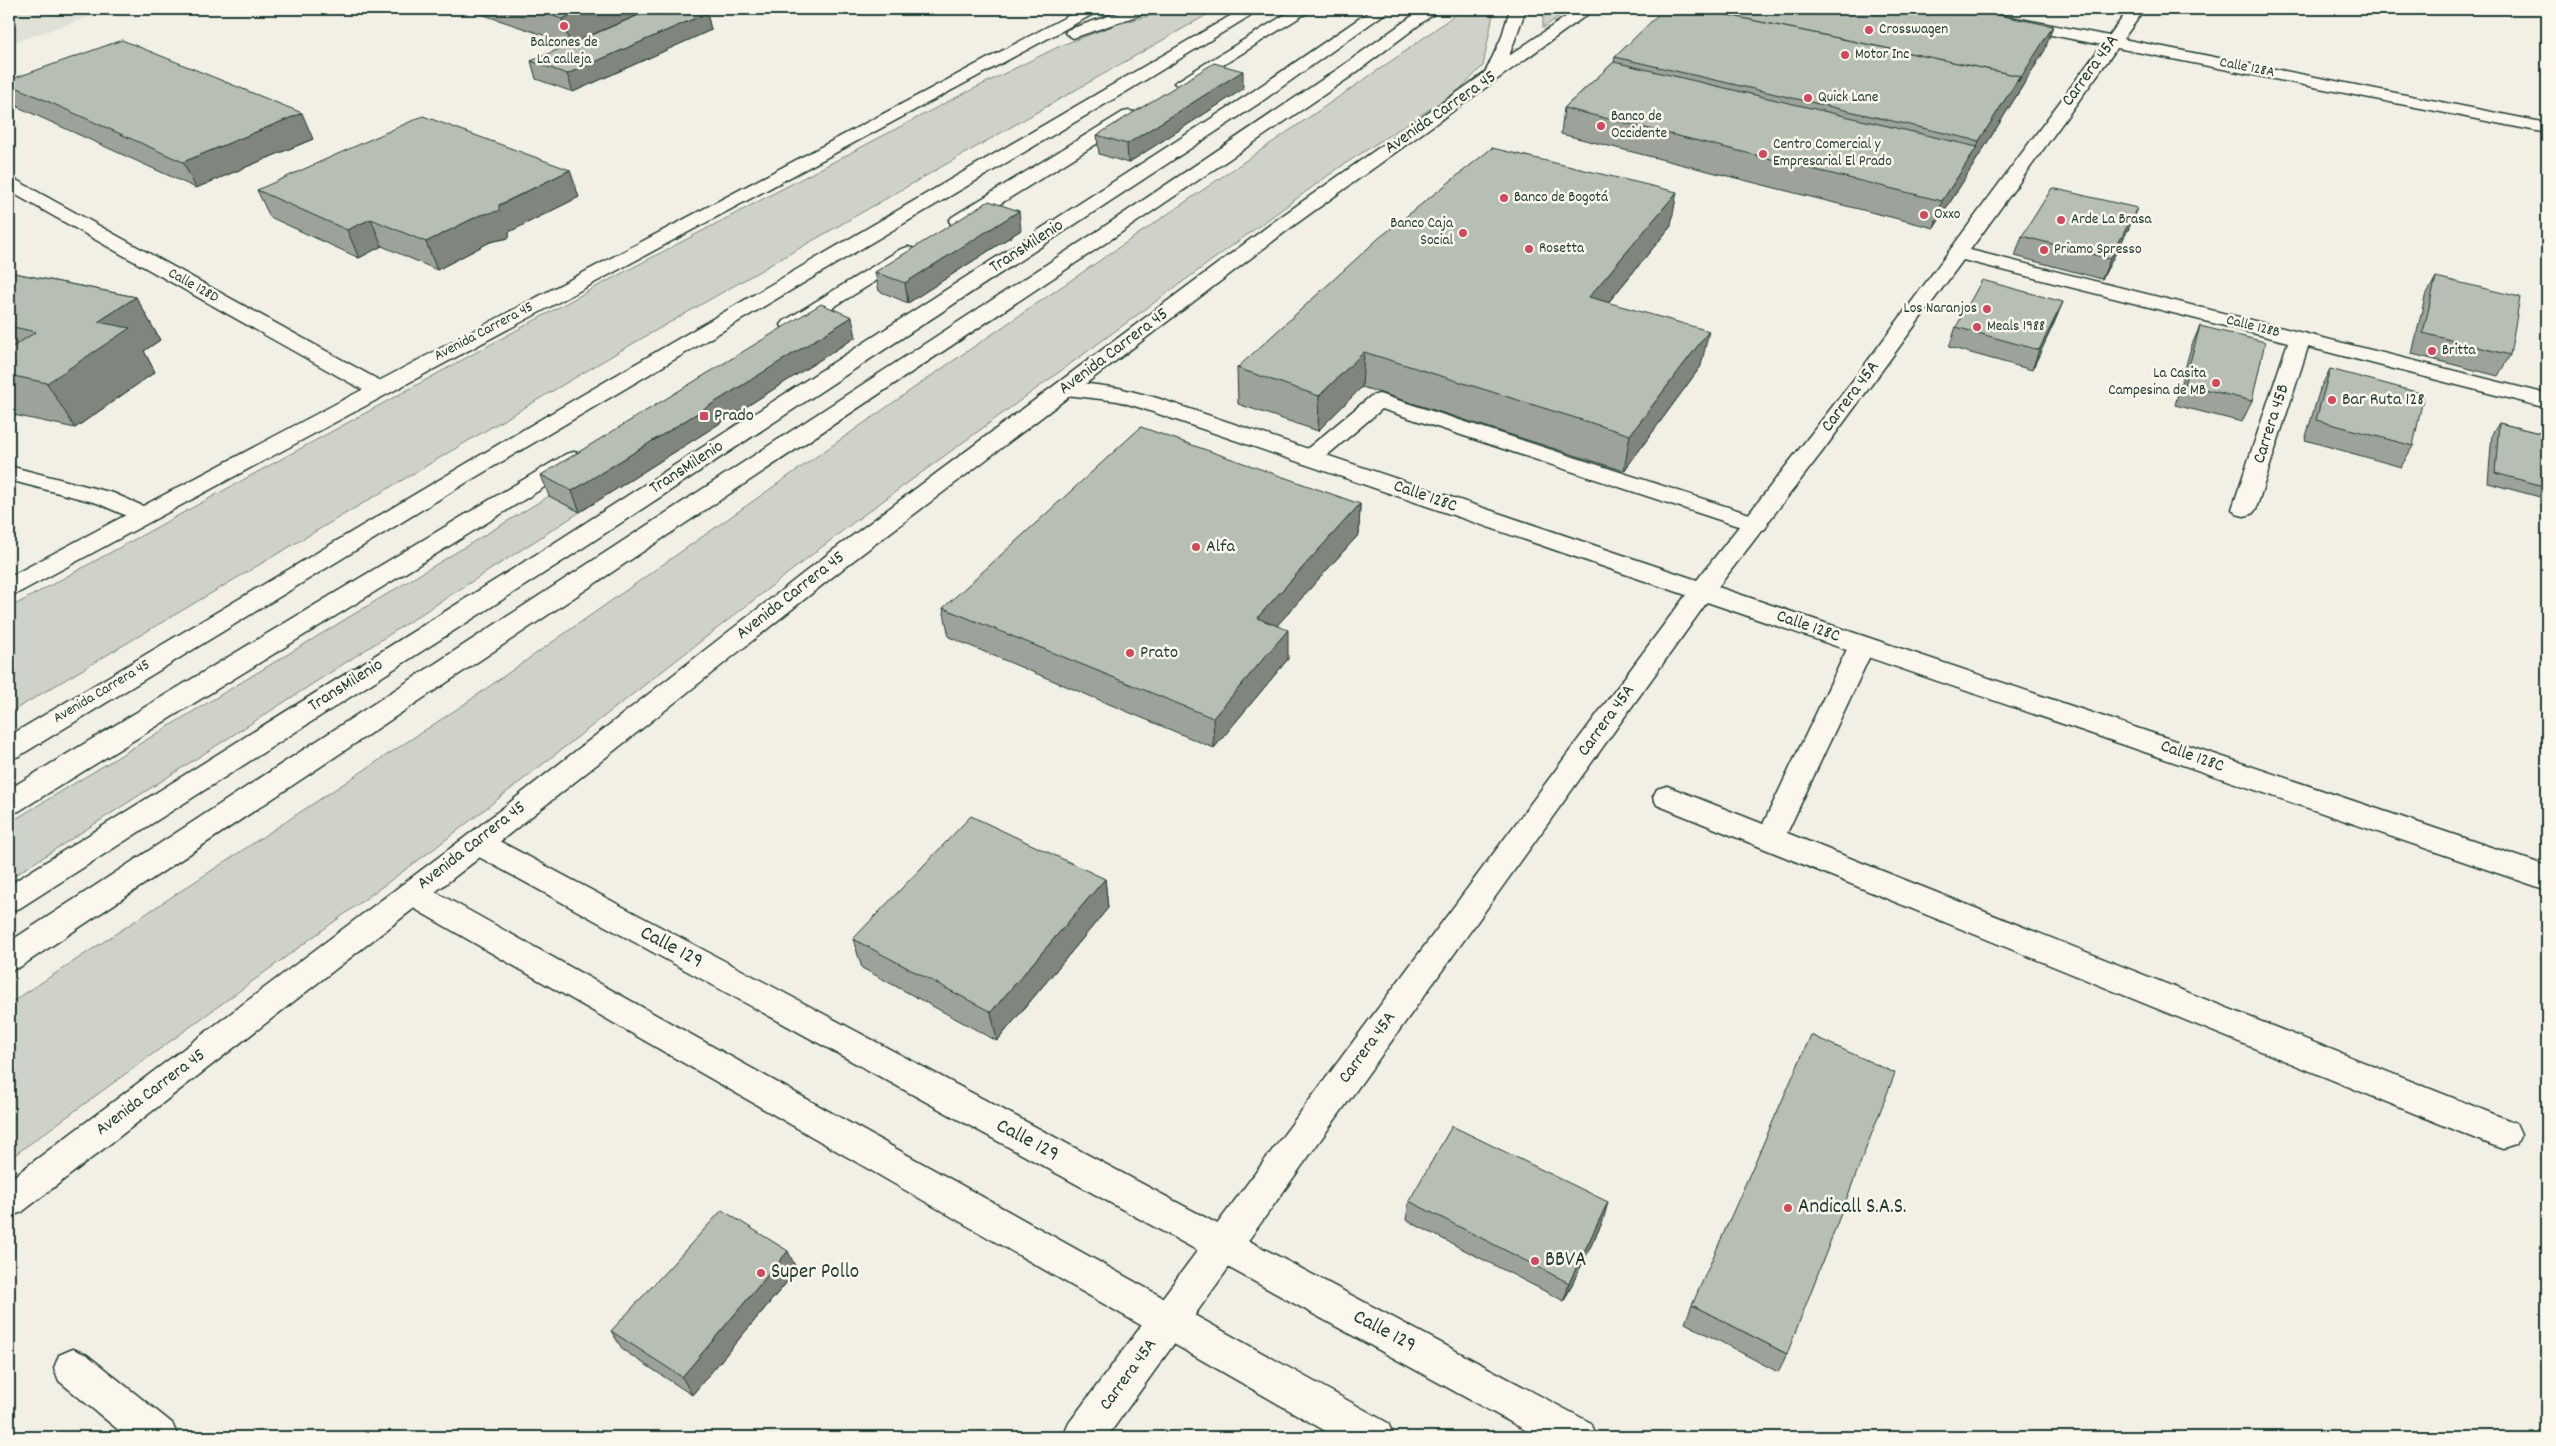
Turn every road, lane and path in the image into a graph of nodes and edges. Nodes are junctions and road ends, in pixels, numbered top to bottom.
1 (1092, 9) edge
2 (1143, 9) edge
3 (1253, 9) edge
4 (1305, 9) edge
5 (1383, 9) edge
6 (1432, 9) edge
7 (1518, 9) edge
8 (1586, 9) edge
9 (1946, 9) edge
10 (2136, 9) edge
11 (2112, 42) junction
12 (984, 66) junction
13 (1491, 78) junction
14 (2547, 128) edge
15 (9, 184) edge
16 (1959, 253) junction
17 (777, 334) edge
18 (2300, 339) junction
19 (1066, 388) junction
20 (378, 389) junction
21 (2547, 401) edge
22 (590, 449) edge
23 (1310, 458) junction
24 (9, 473) edge
25 (2244, 510) dead end
26 (144, 515) junction
27 (1756, 524) junction
28 (9, 587) edge
29 (1702, 591) junction
30 (1862, 645) junction
31 (9, 749) edge
32 (1667, 797) dead end
33 (9, 803) edge
34 (1770, 839) junction
35 (478, 843) junction
36 (2547, 878) edge
37 (412, 893) junction
38 (9, 900) edge
39 (9, 958) edge
40 (2504, 1134) dead end
41 (9, 1201) edge
42 (1224, 1246) junction
43 (1169, 1321) junction
44 (73, 1368) dead end
45 (158, 1437) edge
46 (1083, 1437) edge
47 (1374, 1437) edge
48 (1577, 1437) edge

1 - 12 main road, Avenida Carrera 45
2 - 12 main road
3 - 31 main road, Avenida Carrera 45
4 - 17 main road
5 - 38 main road, TransMilenio
6 - 39 main road
7 - 13 main road
8 - 13 main road, Avenida Carrera 45
9 - 11 main road, Calle 128A
10 - 11 main road, Carrera 45A
11 - 14 main road, Calle 128A
11 - 16 main road, Carrera 45A
12 - 20 main road, Avenida Carrera 45
13 - 19 main road, Avenida Carrera 45
15 - 20 main road, Calle 128D
16 - 18 main road, Calle 128B
16 - 27 main road, Carrera 45A
18 - 21 main road, Calle 128B
18 - 25 main road, Carrera 45B
19 - 23 main road, Calle 128C
19 - 35 main road, Avenida Carrera 45
20 - 26 main road, Avenida Carrera 45
22 - 33 main road
23 - 27 main road
23 - 29 main road, Calle 128C
24 - 26 main road
26 - 28 main road, Avenida Carrera 45
27 - 29 main road, Carrera 45A
29 - 30 main road, Calle 128C
29 - 42 main road, Carrera 45A
30 - 34 main road
30 - 36 main road, Calle 128C
32 - 34 main road
34 - 40 main road
35 - 37 main road, Avenida Carrera 45
35 - 42 main road, Calle 129
37 - 41 main road, Avenida Carrera 45
37 - 43 main road
42 - 43 main road, Carrera 45A
42 - 48 main road, Calle 129
43 - 46 main road, Carrera 45A
43 - 47 main road
44 - 45 main road

